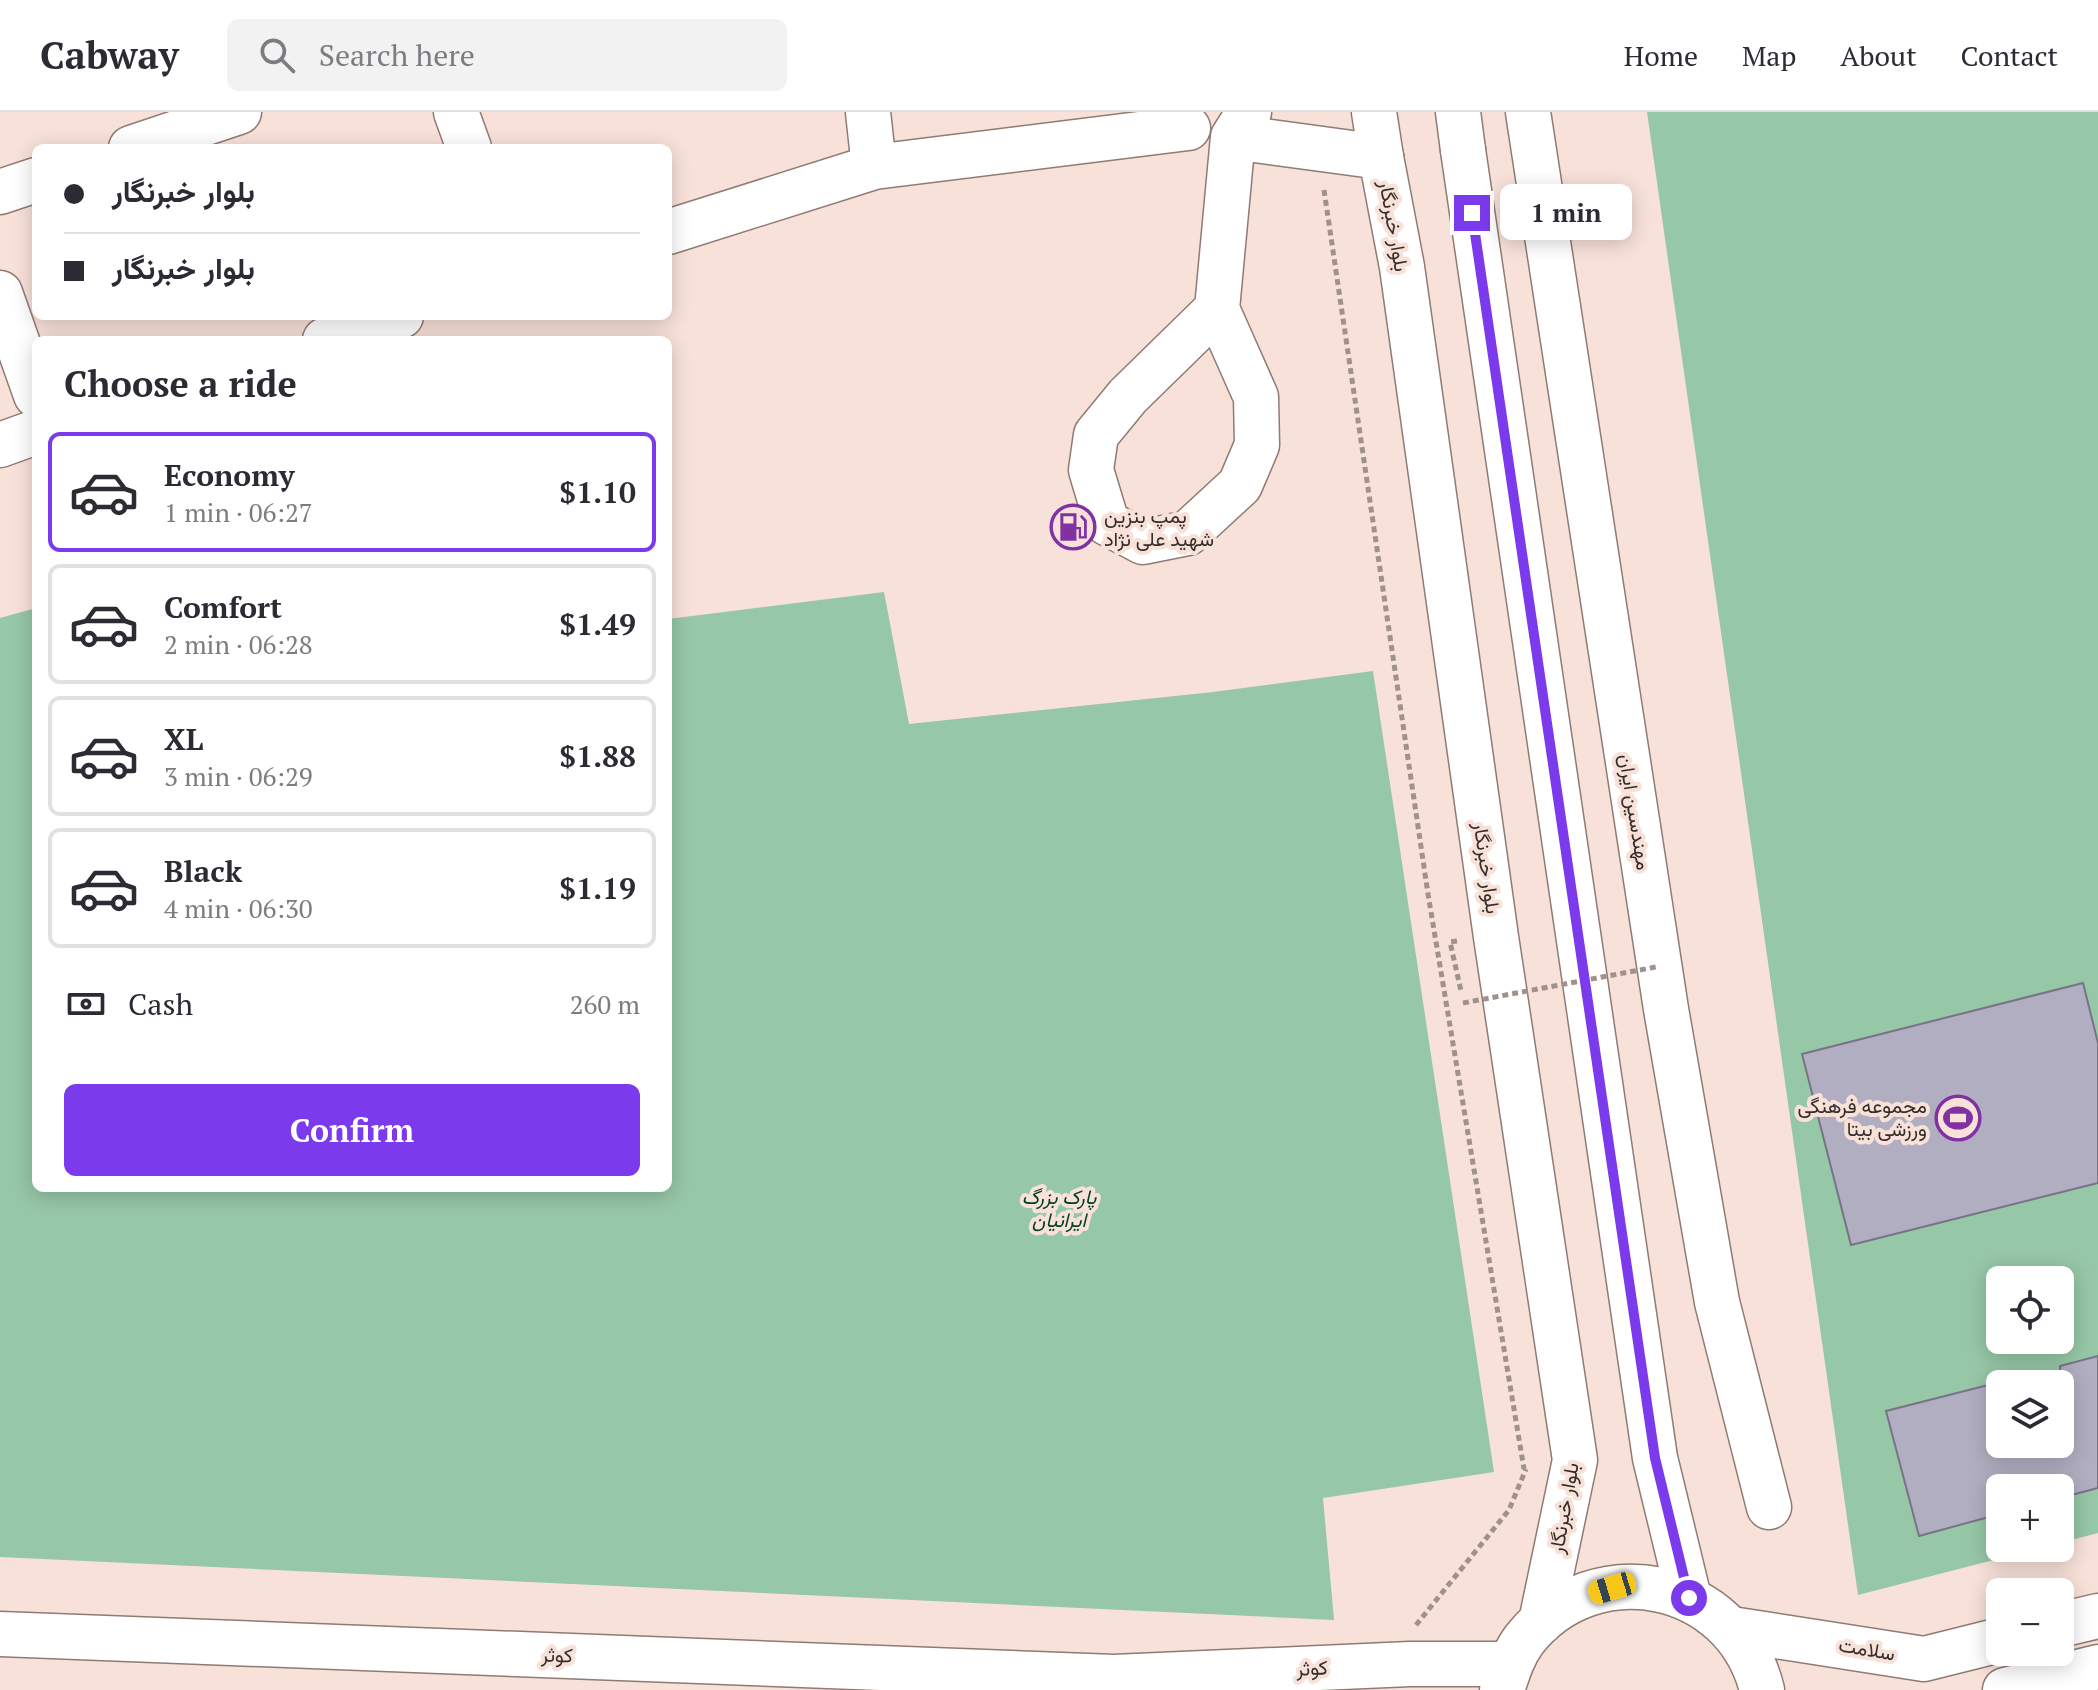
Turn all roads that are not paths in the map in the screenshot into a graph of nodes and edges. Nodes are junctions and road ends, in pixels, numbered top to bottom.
1 (239, 112) edge
2 (456, 112) edge
3 (868, 112) edge
4 (1374, 112) edge
5 (1528, 112) edge
6 (1241, 125) edge
7 (1188, 128) dead end
8 (1460, 131) edge
9 (143, 144) edge
10 (468, 144) edge
11 (1381, 157) junction
12 (874, 167) junction
13 (32, 181) edge
14 (0, 192) edge
15 (672, 231) edge
16 (0, 293) edge
17 (1217, 309) junction
18 (388, 320) edge
19 (338, 336) edge
20 (32, 384) edge
21 (32, 433) edge
22 (0, 445) edge
23 (1769, 1507) dead end
24 (1689, 1598) junction
25 (2098, 1616) edge
26 (1541, 1622) junction
27 (2074, 1622) edge
28 (1731, 1629) junction
29 (0, 1634) edge
30 (1986, 1644) edge
31 (2098, 1667) edge
32 (1114, 1677) junction
33 (1506, 1677) edge
34 (1167, 1690) edge
35 (1762, 1690) edge
36 (2005, 1690) edge

1 - 9 main road
2 - 10 main road
3 - 12 main road
4 - 11 main road, بلوار خبرنگار
5 - 23 main road, مهندسین ایران
6 - 11 main road
6 - 17 main road
7 - 12 main road
8 - 24 main road
11 - 26 main road, بلوار خبرنگار
12 - 15 main road
13 - 14 main road
16 - 20 main road
17 - 17 main road
18 - 19 main road
21 - 22 main road
24 - 26 main road
24 - 28 main road
25 - 27 main road
26 - 33 main road
28 - 30 main road, سلامت
28 - 35 main road
29 - 32 main road, کوثر
31 - 36 main road
32 - 33 main road, کوثر
32 - 34 main road, کوثر

